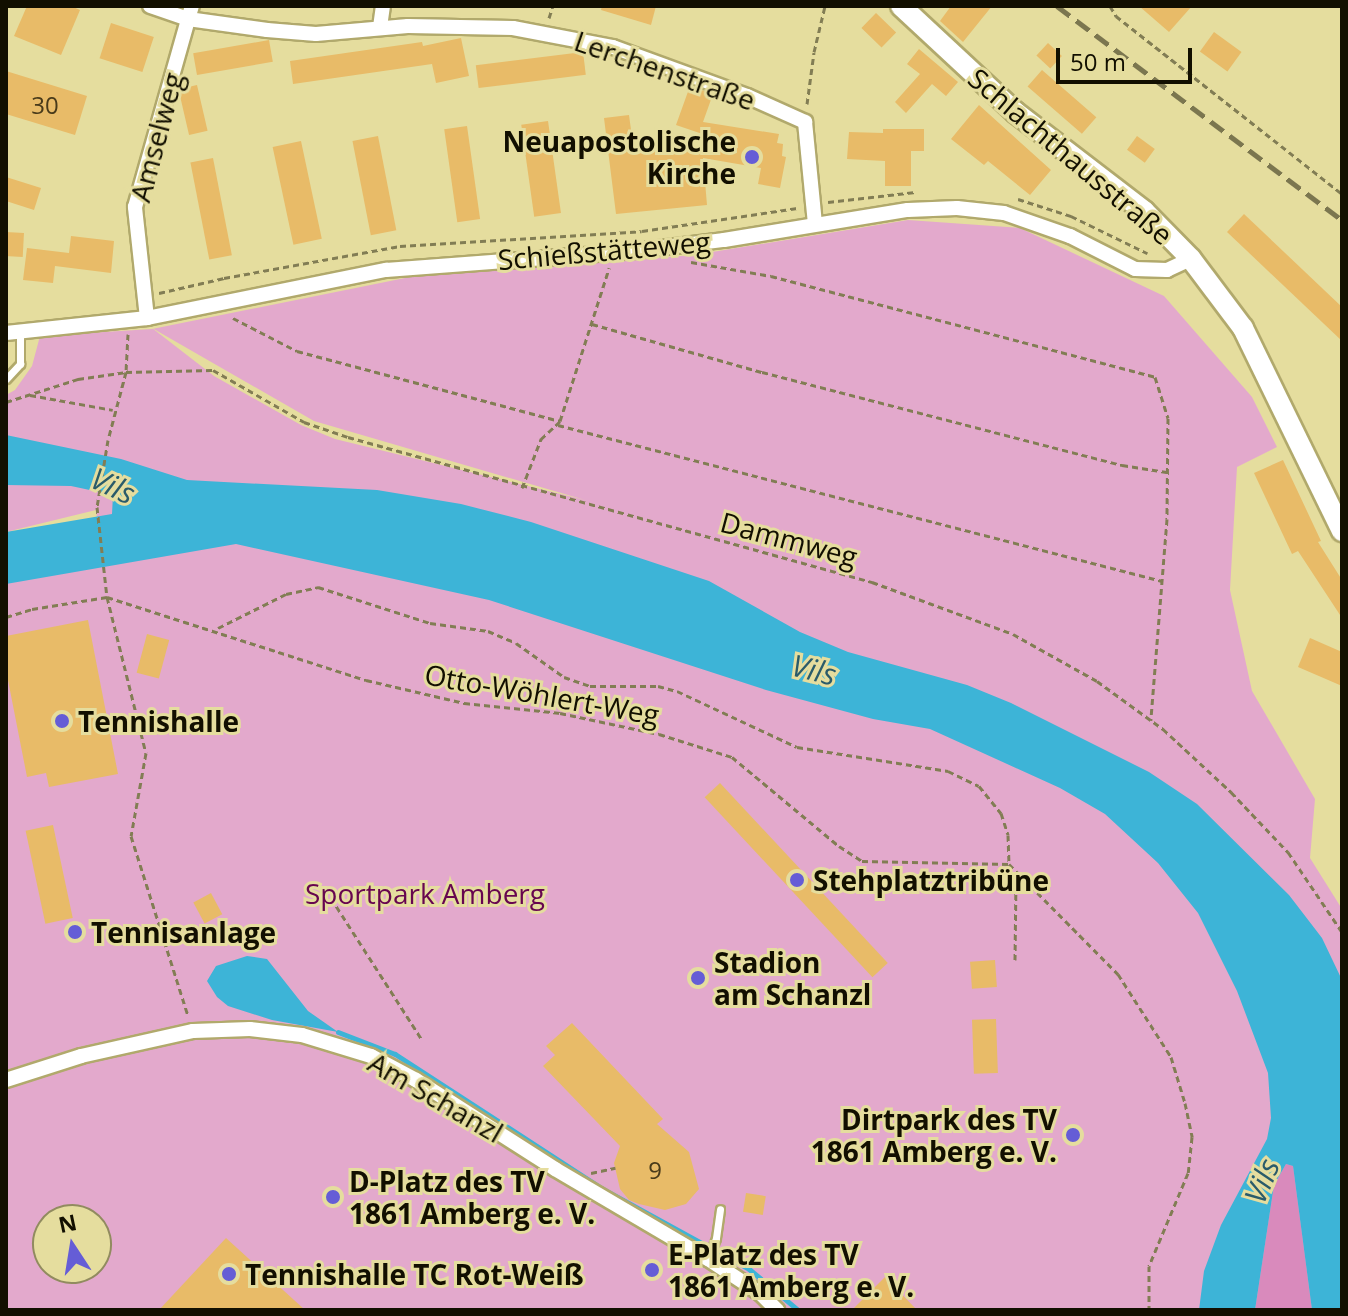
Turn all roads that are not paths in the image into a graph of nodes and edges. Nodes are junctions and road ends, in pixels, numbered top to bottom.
1 (150, 6) edge
2 (383, 6) edge
3 (901, 6) edge
4 (190, 13) edge
5 (380, 27) junction
6 (815, 224) junction
7 (1191, 259) junction
8 (147, 318) junction
9 (13, 332) edge
10 (6, 379) edge
11 (1342, 531) edge
12 (6, 1080) edge
13 (720, 1209) dead end
14 (708, 1259) junction
15 (777, 1310) edge

1 - 4 street, Lerchenstraße
2 - 5 street
3 - 7 main road, Schlachthausstraße
4 - 5 street, Lerchenstraße
4 - 8 street, Amselweg
5 - 6 street, Lerchenstraße
6 - 7 street, Schießstätteweg
6 - 8 street, Schießstätteweg
7 - 11 main road, Schlachthausstraße
8 - 9 street, Schießstätteweg
9 - 10 lane
12 - 14 street, Am Schanzl
13 - 14 lane
14 - 15 street, Am Schanzl

